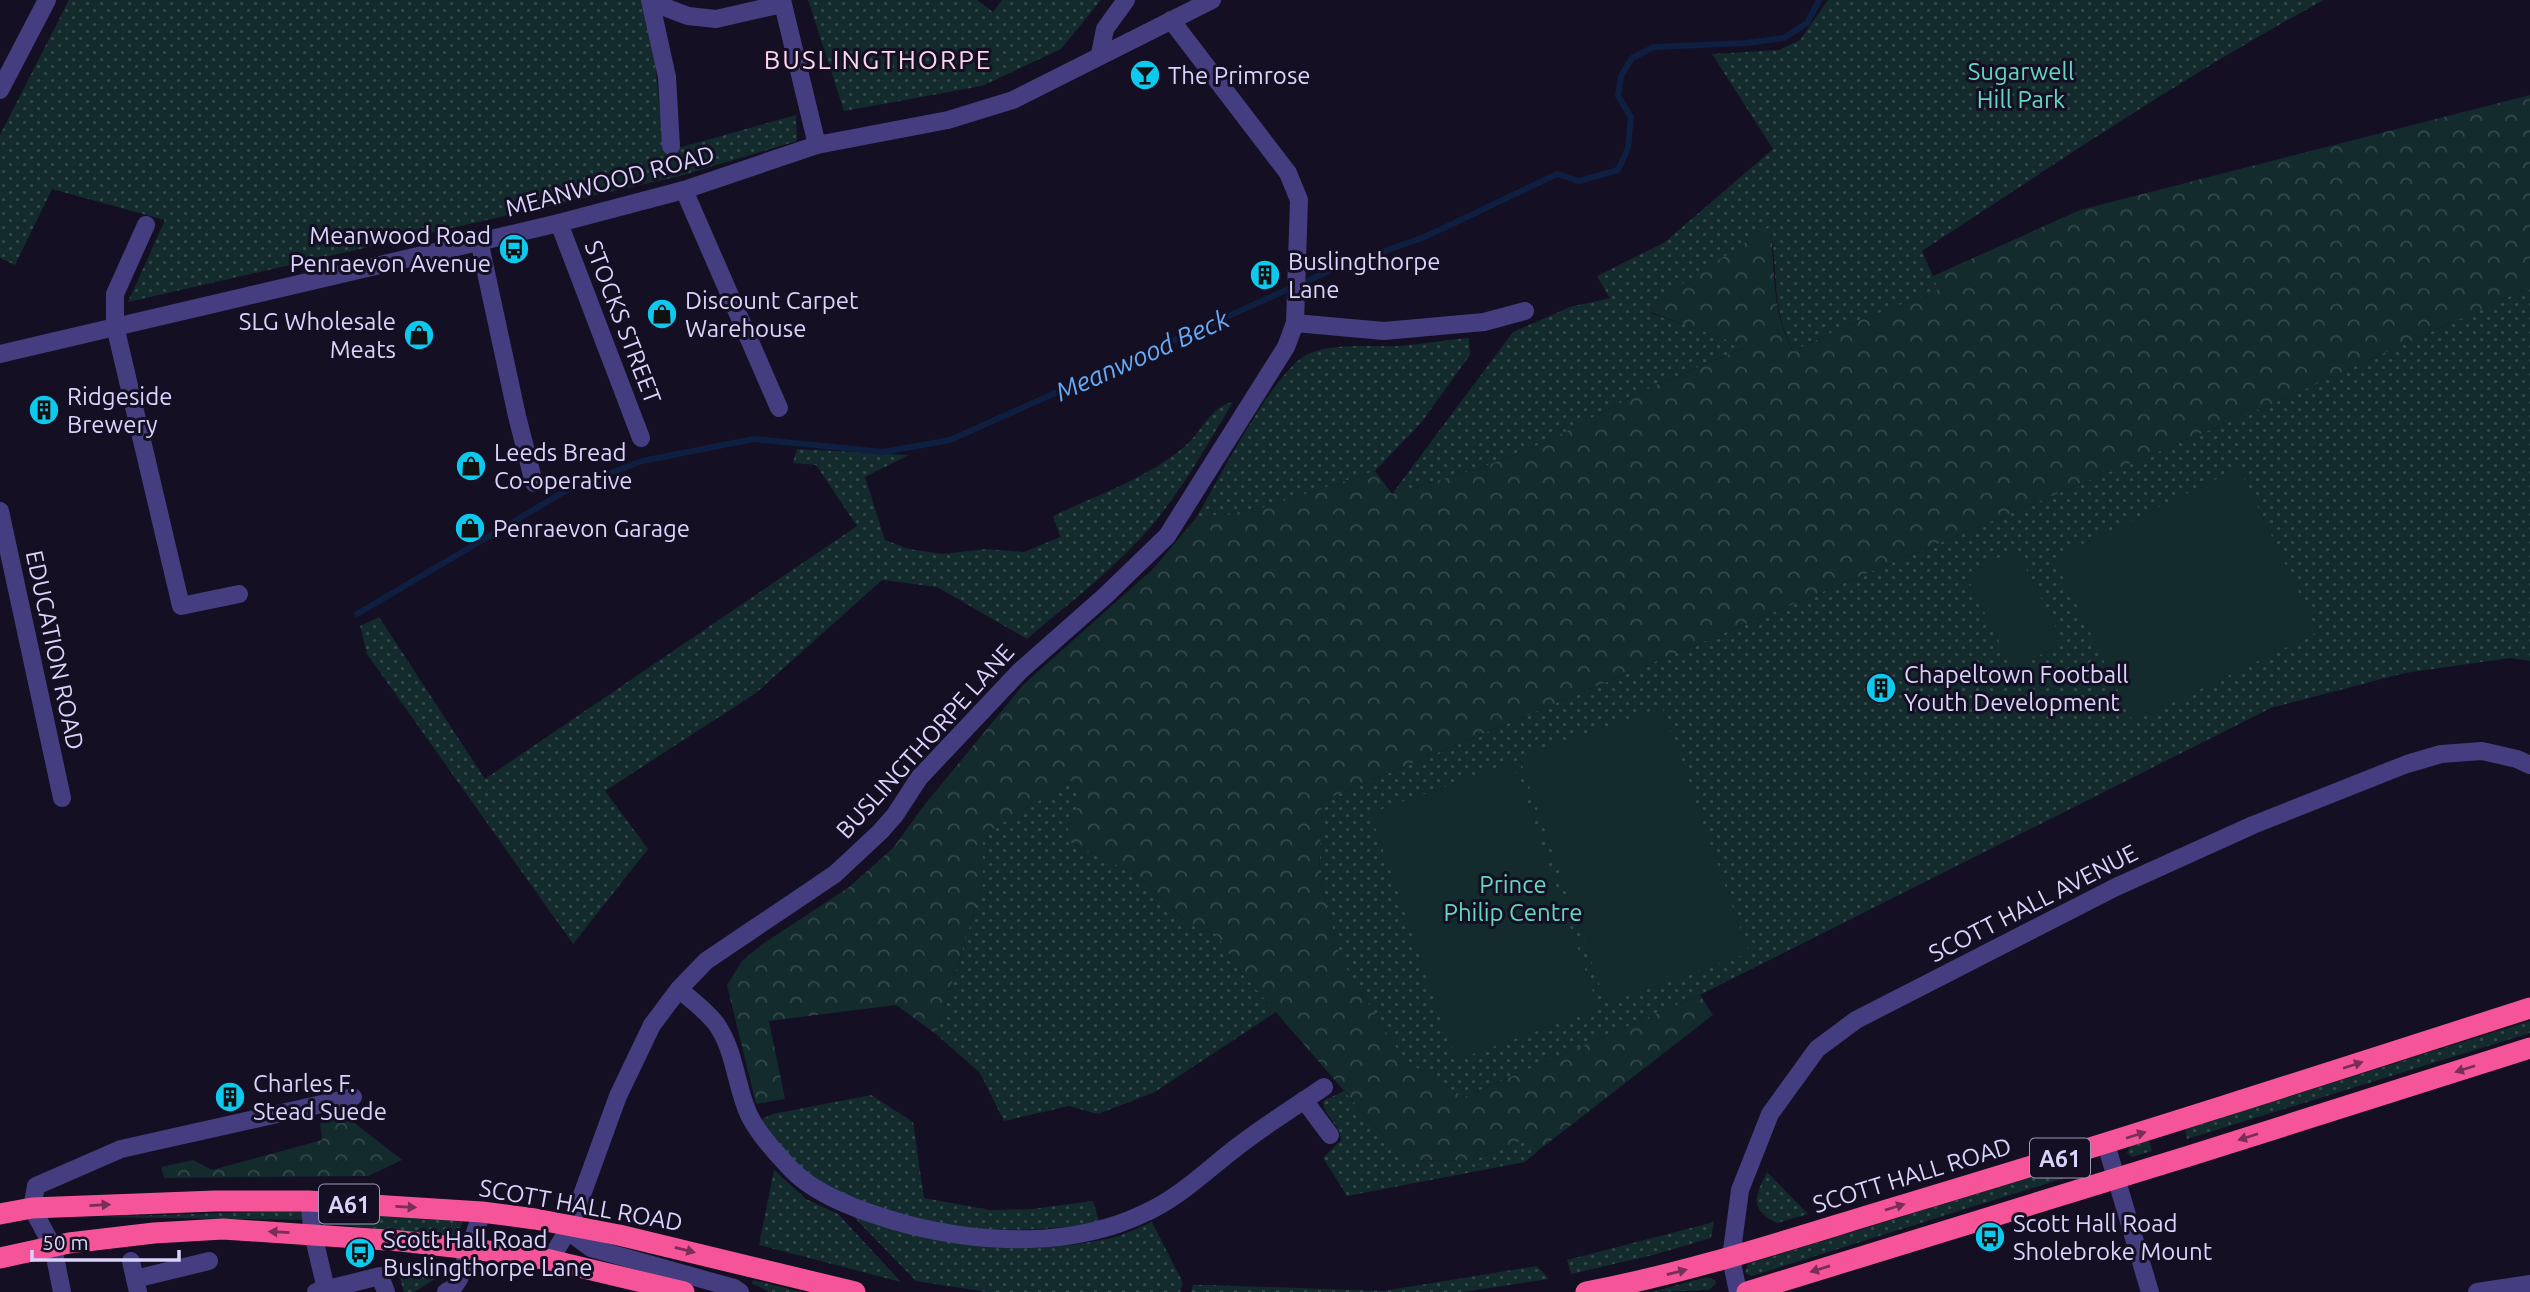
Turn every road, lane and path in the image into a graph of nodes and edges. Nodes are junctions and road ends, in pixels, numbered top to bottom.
1 (47, 0) edge
2 (1126, 0) edge
3 (1212, 0) edge
4 (650, 1) edge
5 (782, 2) edge
6 (1171, 20) junction
7 (1100, 54) junction
8 (0, 90) edge
9 (817, 145) junction
10 (671, 146) dead end
11 (684, 190) junction
12 (559, 223) junction
13 (146, 225) dead end
14 (479, 240) junction
15 (1525, 311) dead end
16 (1295, 318) junction
17 (116, 326) junction
18 (0, 354) edge
19 (779, 408) dead end
20 (641, 438) dead end
21 (534, 482) dead end
22 (0, 511) edge
23 (239, 594) dead end
24 (2530, 765) edge
25 (62, 798) dead end
26 (679, 989) junction
27 (2530, 1008) edge
28 (2530, 1048) edge
29 (1324, 1087) dead end
30 (353, 1097) dead end
31 (1304, 1100) junction
32 (1330, 1135) dead end
33 (2106, 1144) junction
34 (2115, 1177) junction
35 (309, 1201) junction
36 (32, 1208) junction
37 (482, 1212) junction
38 (0, 1214) edge
39 (571, 1225) junction
40 (313, 1234) junction
41 (53, 1247) junction
42 (469, 1249) junction
43 (0, 1258) edge
44 (1731, 1258) junction
45 (131, 1261) dead end
46 (209, 1261) dead end
47 (550, 1261) junction
48 (383, 1284) edge
49 (2530, 1284) edge
50 (137, 1286) edge
51 (321, 1291) edge
52 (62, 1292) edge
53 (446, 1292) edge
54 (684, 1292) edge
55 (740, 1292) edge
56 (855, 1292) edge
57 (1586, 1292) edge
58 (1738, 1292) edge
59 (1747, 1292) edge
60 (2150, 1292) edge
61 (2477, 1292) edge

1 - 8 street
2 - 7 street
3 - 6 street, MEANWOOD ROAD
4 - 5 street
4 - 10 street
5 - 9 street
6 - 7 street, MEANWOOD ROAD
6 - 16 street, BUSLINGTHORPE LANE
7 - 9 street, MEANWOOD ROAD
9 - 11 street, MEANWOOD ROAD
11 - 12 street, MEANWOOD ROAD
11 - 19 street
12 - 14 street, MEANWOOD ROAD
12 - 20 street, STOCKS STREET
13 - 17 street
14 - 17 street, MEANWOOD ROAD
14 - 21 street
15 - 16 street
16 - 26 street, BUSLINGTHORPE LANE
17 - 18 street, MEANWOOD ROAD
17 - 23 street
22 - 25 street, EDUCATION ROAD
24 - 44 street, SCOTT HALL AVENUE
26 - 31 street
26 - 39 street, BUSLINGTHORPE LANE
33 -> 27 highway, SCOTT HALL ROAD / A61
28 -> 34 highway, A61
29 - 31 street
30 - 36 street
31 - 32 street
33 - 34 street
44 -> 33 highway, SCOTT HALL ROAD / A61
34 -> 59 highway, A61
34 - 60 street
36 -> 35 highway, SCOTT HALL ROAD / A61
35 -> 37 highway, SCOTT HALL ROAD / A61
35 - 40 street
36 - 38 highway, SCOTT HALL ROAD / A61
36 - 41 street
37 - 39 highway, SCOTT HALL ROAD / A61
37 - 42 street
39 - 47 street, BUSLINGTHORPE LANE
39 - 55 street, SCOTT HALL ROAD
39 -> 56 highway, SCOTT HALL ROAD / A61
40 -> 41 highway, A61
40 - 42 highway, A61
40 - 51 street
41 - 43 highway, A61
41 - 52 street
42 - 47 highway, A61
42 - 53 street
57 -> 44 highway, SCOTT HALL ROAD / A61
44 - 58 street, SCOTT HALL AVENUE
45 - 50 street
46 - 50 street
47 - 54 highway, A61
48 - 51 street
49 - 61 street

